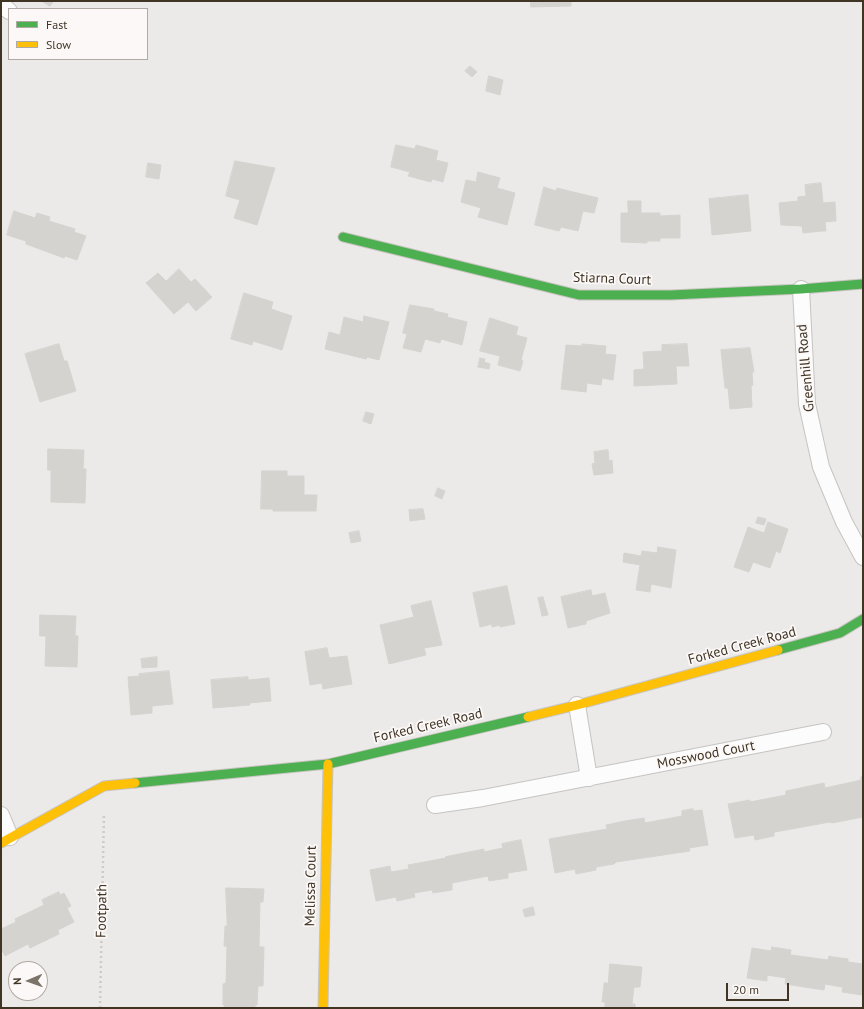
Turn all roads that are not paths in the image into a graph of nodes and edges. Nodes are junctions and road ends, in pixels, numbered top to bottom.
1 (343, 237) dead end
2 (863, 284) edge
3 (801, 289) junction
4 (863, 557) edge
5 (863, 619) edge
6 (577, 705) junction
7 (823, 732) dead end
8 (328, 764) junction
9 (589, 778) junction
10 (435, 805) dead end
11 (1, 815) edge
12 (6, 840) edge
13 (322, 1008) edge

1 - 3 street, Stiarna Court
2 - 3 street, Stiarna Court
3 - 4 street, Greenhill Road
5 - 6 street, Forked Creek Road
6 - 8 street, Forked Creek Road
6 - 9 street
7 - 9 street, Mosswood Court
8 - 12 street, Forked Creek Road
8 - 13 street, Melissa Court
9 - 10 street, Mosswood Court
11 - 12 street

